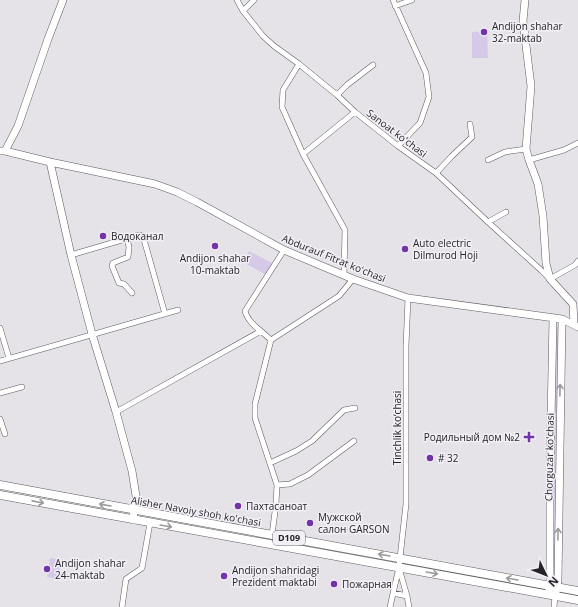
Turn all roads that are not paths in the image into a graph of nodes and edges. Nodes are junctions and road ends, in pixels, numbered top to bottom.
1 (63, 0) edge
2 (236, 0) edge
3 (254, 0) edge
4 (393, 0) edge
5 (412, 0) edge
6 (524, 0) edge
7 (395, 6) junction
8 (243, 11) junction
9 (299, 64) junction
10 (373, 65) dead end
11 (337, 95) junction
12 (355, 112) junction
13 (470, 124) dead end
14 (578, 143) edge
15 (398, 146) junction
16 (526, 149) junction
17 (3, 151) edge
18 (303, 154) junction
19 (488, 160) dead end
20 (529, 160) junction
21 (50, 162) junction
22 (436, 173) junction
23 (506, 212) dead end
24 (488, 222) junction
25 (127, 239) junction
26 (284, 250) junction
27 (71, 256) junction
28 (578, 261) edge
29 (344, 275) junction
30 (353, 279) junction
31 (550, 279) junction
32 (132, 293) dead end
33 (408, 298) junction
34 (178, 310) dead end
35 (165, 314) junction
36 (553, 318) junction
37 (562, 319) junction
38 (576, 325) edge
39 (0, 328) edge
40 (261, 331) junction
41 (92, 334) junction
42 (271, 340) junction
43 (9, 358) junction
44 (0, 361) edge
45 (22, 387) dead end
46 (0, 393) edge
47 (355, 408) dead end
48 (116, 412) junction
49 (0, 419) edge
50 (5, 434) dead end
51 (354, 441) dead end
52 (270, 463) junction
53 (277, 485) junction
54 (0, 486) edge
55 (0, 495) edge
56 (74, 499) junction
57 (72, 509) junction
58 (134, 510) junction
59 (133, 520) junction
60 (150, 523) junction
61 (238, 529) junction
62 (272, 535) junction
63 (237, 538) junction
64 (334, 546) junction
65 (348, 549) junction
66 (332, 556) junction
67 (346, 558) junction
68 (400, 558) junction
69 (399, 567) junction
70 (554, 586) junction
71 (578, 591) edge
72 (394, 593) junction
73 (552, 595) junction
74 (407, 596) junction
75 (578, 600) edge
76 (122, 607) edge
77 (390, 607) edge
78 (409, 607) edge
79 (554, 607) edge

1 - 17 main road
2 - 8 street, Sanoat koʻchasi
3 - 8 street
4 - 7 street
5 - 7 street
6 - 16 main road
7 - 15 street
8 - 9 street, Sanoat koʻchasi
9 - 11 street, Sanoat koʻchasi
9 - 18 street
10 - 11 street
11 - 12 street, Sanoat koʻchasi
12 - 15 street, Sanoat koʻchasi
12 - 18 street
13 - 22 street
14 - 20 street
15 - 22 street, Sanoat koʻchasi
16 - 19 street
16 - 20 main road
17 - 21 main road, Abdurauf Fitrat koʻchasi
18 - 29 street
20 - 31 main road
21 - 26 main road, Abdurauf Fitrat koʻchasi
21 - 27 main road
22 - 24 street, Sanoat koʻchasi
23 - 24 street
24 - 31 street, Sanoat koʻchasi
25 - 27 street
25 - 32 street
25 - 35 street
26 - 29 main road, Abdurauf Fitrat koʻchasi
26 - 40 street
27 - 41 main road
28 - 31 street
29 - 30 main road, Abdurauf Fitrat koʻchasi
30 - 33 main road, Abdurauf Fitrat koʻchasi
30 - 42 street
31 - 38 main road
33 - 36 main road, Abdurauf Fitrat koʻchasi
33 - 68 street, Tinchlik kо‘chasi
34 - 35 street
35 - 41 street
36 - 37 main road, Abdurauf Fitrat koʻchasi
36 - 70 main road, Chorguzar ko'chasi
37 - 38 main road, Abdurauf Fitrat koʻchasi
70 -> 37 main road, Chorguzar ko'chasi
39 - 43 street
40 - 42 street
40 - 48 street
41 - 43 street
41 - 48 main road
42 - 52 street
43 - 44 street
45 - 46 street
47 - 52 street
48 - 58 main road
49 - 50 street
51 - 53 street
52 - 53 street
53 - 62 street
54 - 56 main road, Alisher Navoiy shoh ko'chasi / D109
55 -> 57 main road, Alisher Navoiy shoh ko'chasi / D109
56 - 57 main road
58 -> 56 main road, Alisher Navoiy shoh ko'chasi / D109
57 - 59 main road, Alisher Navoiy shoh ko'chasi / D109
58 - 59 main road
58 - 61 main road, Alisher Navoiy shoh ko'chasi / D109
59 - 60 main road, Alisher Navoiy shoh ko'chasi / D109
60 -> 63 main road, Alisher Navoiy shoh ko'chasi / D109
60 - 76 street
61 - 62 main road, Alisher Navoiy shoh ko'chasi / D109
61 - 63 main road
62 - 64 main road, Alisher Navoiy shoh ko'chasi / D109
63 - 66 main road, Alisher Navoiy shoh ko'chasi / D109
64 - 65 main road, Alisher Navoiy shoh ko'chasi / D109
64 - 66 main road
65 - 67 main road
68 -> 65 main road, Alisher Navoiy shoh ko'chasi / D109
66 - 67 main road, Alisher Navoiy shoh ko'chasi / D109
67 - 69 main road, Alisher Navoiy shoh ko'chasi / D109
68 - 69 street, Tinchlik kо‘chasi
70 -> 68 main road, Alisher Navoiy shoh ko'chasi / D109
69 - 72 street, Tinchlik kо‘chasi
69 -> 73 main road, Alisher Navoiy shoh ko'chasi / D109
69 - 74 street
70 - 71 main road, Alisher Navoiy shoh ko'chasi / D109
70 - 73 main road, Chorguzar ko'chasi
72 - 74 street
72 - 77 street, Tinchlik kо‘chasi
73 - 75 main road, Alisher Navoiy shoh ko'chasi / D109
73 - 79 street
74 - 78 street

